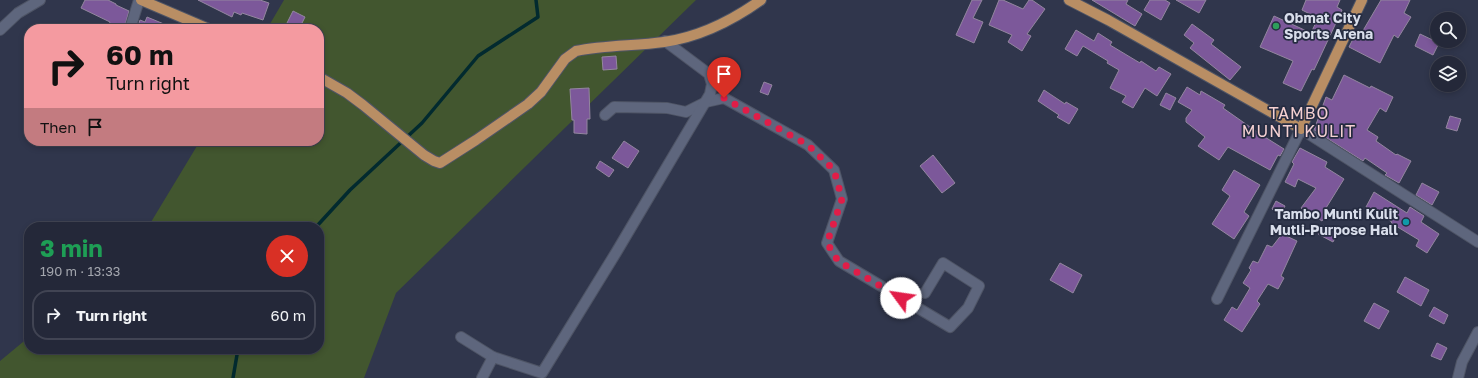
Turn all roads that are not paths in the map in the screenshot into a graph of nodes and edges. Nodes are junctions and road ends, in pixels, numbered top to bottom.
1 (40, 0) edge
2 (140, 0) edge
3 (761, 0) edge
4 (1069, 0) edge
5 (1362, 0) edge
6 (132, 24) edge
7 (197, 24) edge
8 (0, 30) edge
9 (666, 41) junction
10 (324, 80) edge
11 (706, 102) junction
12 (605, 115) dead end
13 (1301, 129) junction
14 (1478, 242) edge
15 (924, 293) dead end
16 (1217, 299) dead end
17 (1478, 332) edge
18 (461, 337) dead end
19 (493, 358) junction
20 (482, 378) edge
21 (1458, 378) edge

1 - 8 street
2 - 6 street
2 - 7 main road
3 - 9 main road
4 - 13 main road
5 - 13 main road
9 - 10 main road
9 - 11 street
11 - 12 street
11 - 15 street
11 - 19 street
13 - 14 street
13 - 16 street
17 - 21 street
18 - 19 street
19 - 20 street

